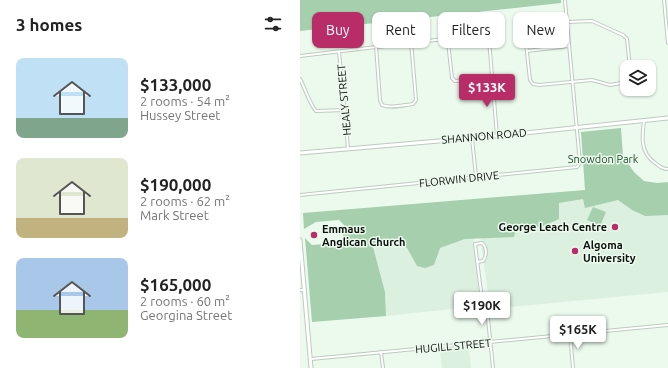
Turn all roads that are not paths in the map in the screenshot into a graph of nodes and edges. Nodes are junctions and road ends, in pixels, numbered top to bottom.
1 (664, 0) edge
2 (565, 1) edge
3 (566, 12) edge
4 (569, 22) edge
5 (525, 34) joint
6 (430, 39) edge
7 (668, 42) edge
8 (569, 46) edge
9 (372, 47) edge
10 (376, 48) edge
11 (412, 48) edge
12 (490, 48) edge
13 (527, 48) edge
14 (552, 48) edge
15 (339, 51) junction
16 (527, 51) junction
17 (300, 56) edge
18 (629, 60) edge
19 (492, 78) junction
20 (300, 79) edge
21 (572, 82) junction
22 (620, 83) edge
23 (345, 110) junction
24 (668, 118) edge
25 (644, 121) junction
26 (576, 128) junction
27 (497, 136) junction
28 (472, 138) junction
29 (348, 148) junction
30 (300, 153) edge
31 (668, 169) edge
32 (476, 177) junction
33 (300, 195) edge
34 (300, 240) edge
35 (477, 262) junction
36 (300, 290) edge
37 (304, 290) junction
38 (300, 296) edge
39 (305, 296) junction
40 (479, 308) dead end
41 (483, 308) junction
42 (668, 325) edge
43 (570, 334) junction
44 (490, 342) junction
45 (381, 352) junction
46 (311, 359) junction
47 (311, 368) edge
48 (383, 368) edge
49 (493, 368) edge
50 (573, 368) edge

1 - 7 street
2 - 3 street, FLORWIN DRIVE
4 - 18 street
5 - 5 street
6 - 19 street
8 - 21 street, FLORWIN DRIVE
9 - 15 street
10 - 11 street
12 - 19 street
13 - 16 street
14 - 16 street
15 - 17 street
15 - 23 street, HEALY STREET
16 - 21 street
19 - 27 street
20 - 23 street
21 - 22 street
21 - 26 street, FLORWIN DRIVE
23 - 29 street, HEALY STREET
24 - 25 street, SHANNON ROAD
25 - 26 street, SHANNON ROAD
25 - 31 street
26 - 27 street, SHANNON ROAD
26 - 32 street, FLORWIN DRIVE
27 - 28 street, SHANNON ROAD
28 - 29 street, SHANNON ROAD
28 - 32 street
29 - 30 street, SHANNON ROAD
32 - 33 street, FLORWIN DRIVE
34 - 37 street
35 - 35 street
35 - 41 street
36 - 37 street
37 - 39 street
38 - 39 street
39 - 46 street
40 - 41 street
41 - 44 street
42 - 43 street, HUGILL STREET
43 - 44 street, HUGILL STREET
43 - 50 street
44 - 45 street, HUGILL STREET
44 - 49 street
45 - 46 street, HUGILL STREET
45 - 48 street
46 - 47 street

